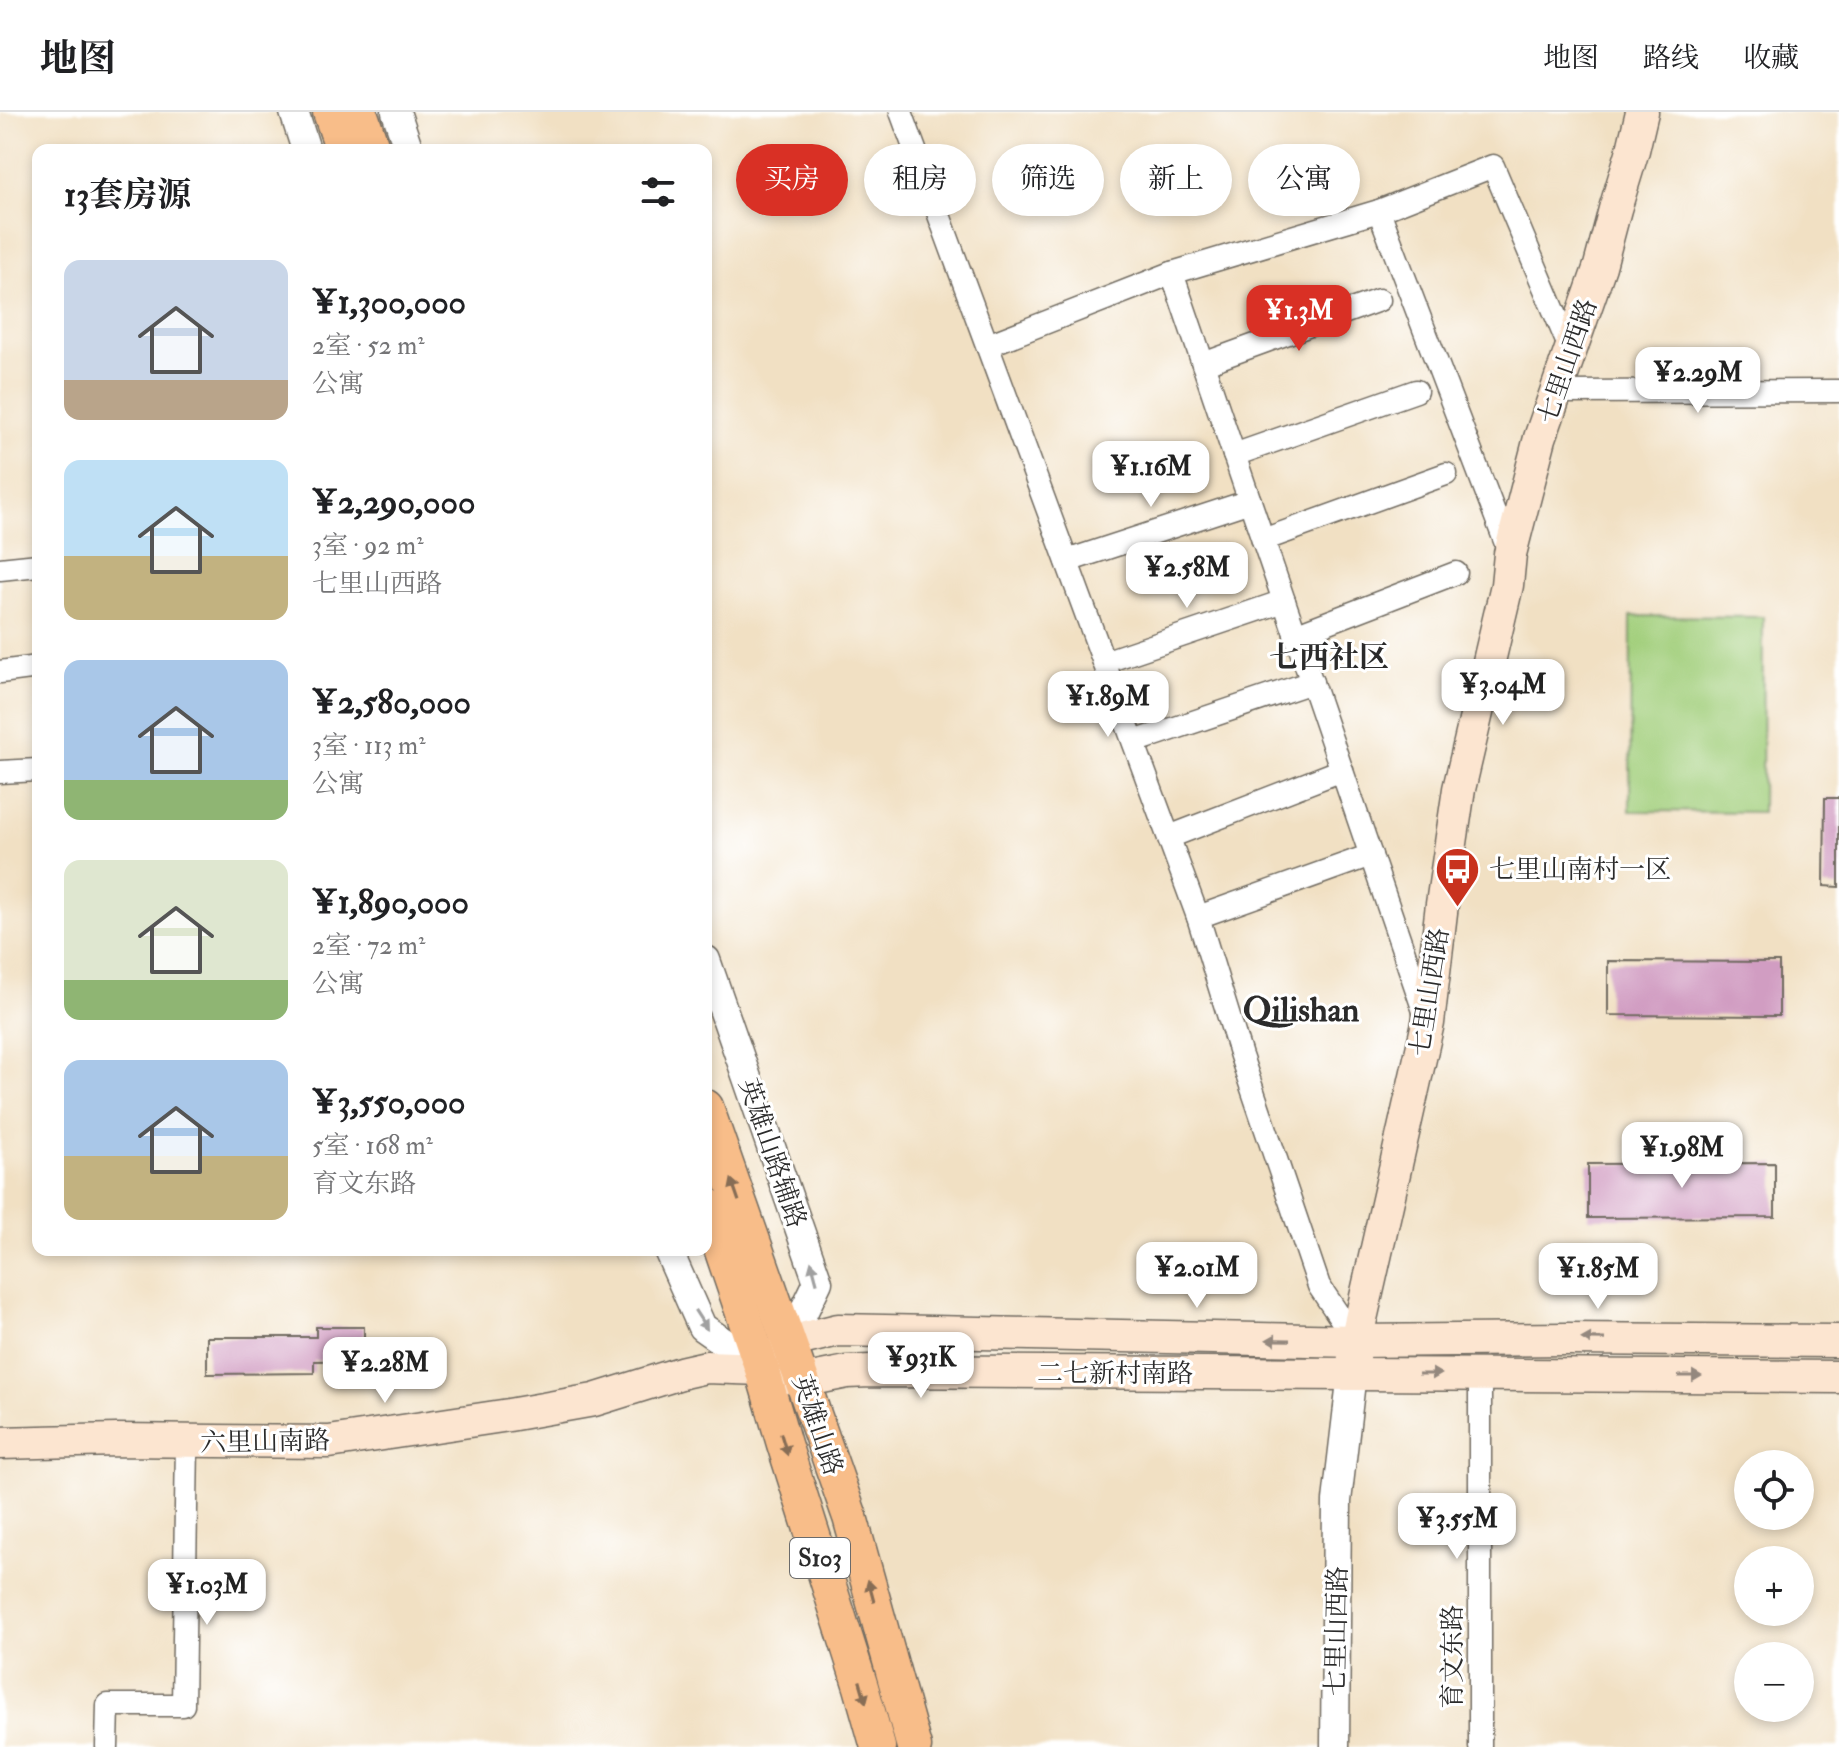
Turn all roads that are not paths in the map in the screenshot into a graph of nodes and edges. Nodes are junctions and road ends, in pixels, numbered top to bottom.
1 (294, 112) edge
2 (330, 112) edge
3 (360, 112) edge
4 (396, 112) edge
5 (901, 112) edge
6 (1642, 112) edge
7 (304, 144) edge
8 (341, 144) edge
9 (371, 144) edge
10 (407, 144) edge
11 (1379, 211) junction
12 (1172, 273) junction
13 (1379, 300) dead end
14 (988, 345) junction
15 (1571, 351) junction
16 (1203, 364) junction
17 (1416, 391) dead end
18 (1839, 391) edge
19 (1558, 392) junction
20 (1234, 455) junction
21 (1446, 474) dead end
22 (1250, 501) junction
23 (1263, 540) junction
24 (1510, 554) junction
25 (1067, 561) junction
26 (32, 566) edge
27 (0, 569) edge
28 (1456, 573) dead end
29 (1284, 601) junction
30 (1295, 635) junction
31 (1104, 662) junction
32 (32, 668) edge
33 (0, 672) edge
34 (1312, 682) junction
35 (1134, 742) junction
36 (32, 770) edge
37 (1342, 770) junction
38 (0, 772) edge
39 (1169, 837) junction
40 (1371, 855) junction
41 (1198, 917) junction
42 (712, 977) edge
43 (1428, 1023) junction
44 (712, 1124) edge
45 (712, 1222) edge
46 (671, 1256) edge
47 (1356, 1341) junction
48 (1839, 1341) edge
49 (789, 1342) junction
50 (762, 1369) junction
51 (1352, 1373) junction
52 (1480, 1374) junction
53 (1839, 1377) edge
54 (802, 1381) junction
55 (187, 1442) junction
56 (0, 1443) edge
57 (107, 1747) edge
58 (878, 1747) edge
59 (914, 1747) edge
60 (1335, 1747) edge
61 (1480, 1747) edge

1 - 7 street
2 - 8 main road
3 - 9 main road
4 - 10 street
5 - 14 street
6 - 15 main road, 七里山西路
11 - 12 street
11 - 15 street
11 - 24 street
12 - 14 street
12 - 16 street
13 - 16 street
14 - 25 street
15 - 19 main road, 七里山西路
16 - 20 street
17 - 20 street
18 - 19 street
19 - 24 main road, 七里山西路
20 - 22 street
21 - 23 street
22 - 23 street
22 - 25 street
23 - 29 street
24 - 43 main road, 七里山西路
25 - 31 street
26 - 27 street
28 - 30 street
29 - 30 street
29 - 31 street
30 - 34 street
31 - 35 street
32 - 33 street
34 - 35 street
34 - 37 street
35 - 39 street
36 - 38 street
37 - 39 street
37 - 40 street
39 - 41 street
40 - 41 street
40 - 43 street
41 - 47 street
49 -> 42 street, 英雄山路辅路
43 - 47 main road, 七里山西路
49 -> 44 main road, 英雄山路 / S103
45 - 50 main road, 英雄山路 / S103
46 -> 50 street
48 -> 47 main road, 二七新村南路
47 -> 49 main road, 二七新村南路
47 - 51 main road, 七里山西路
49 - 50 main road
49 - 54 main road, 英雄山路 / S103
50 - 54 main road, 二七新村南路
50 - 55 main road, 六里山南路
50 -> 58 main road, 英雄山路 / S103
51 -> 52 main road, 二七新村南路
51 - 54 main road, 二七新村南路
51 - 60 street, 七里山西路
52 -> 53 main road, 二七新村南路
52 - 61 street, 育文东路
59 -> 54 main road, 英雄山路 / S103
55 - 56 main road, 六里山南路
55 - 57 street

